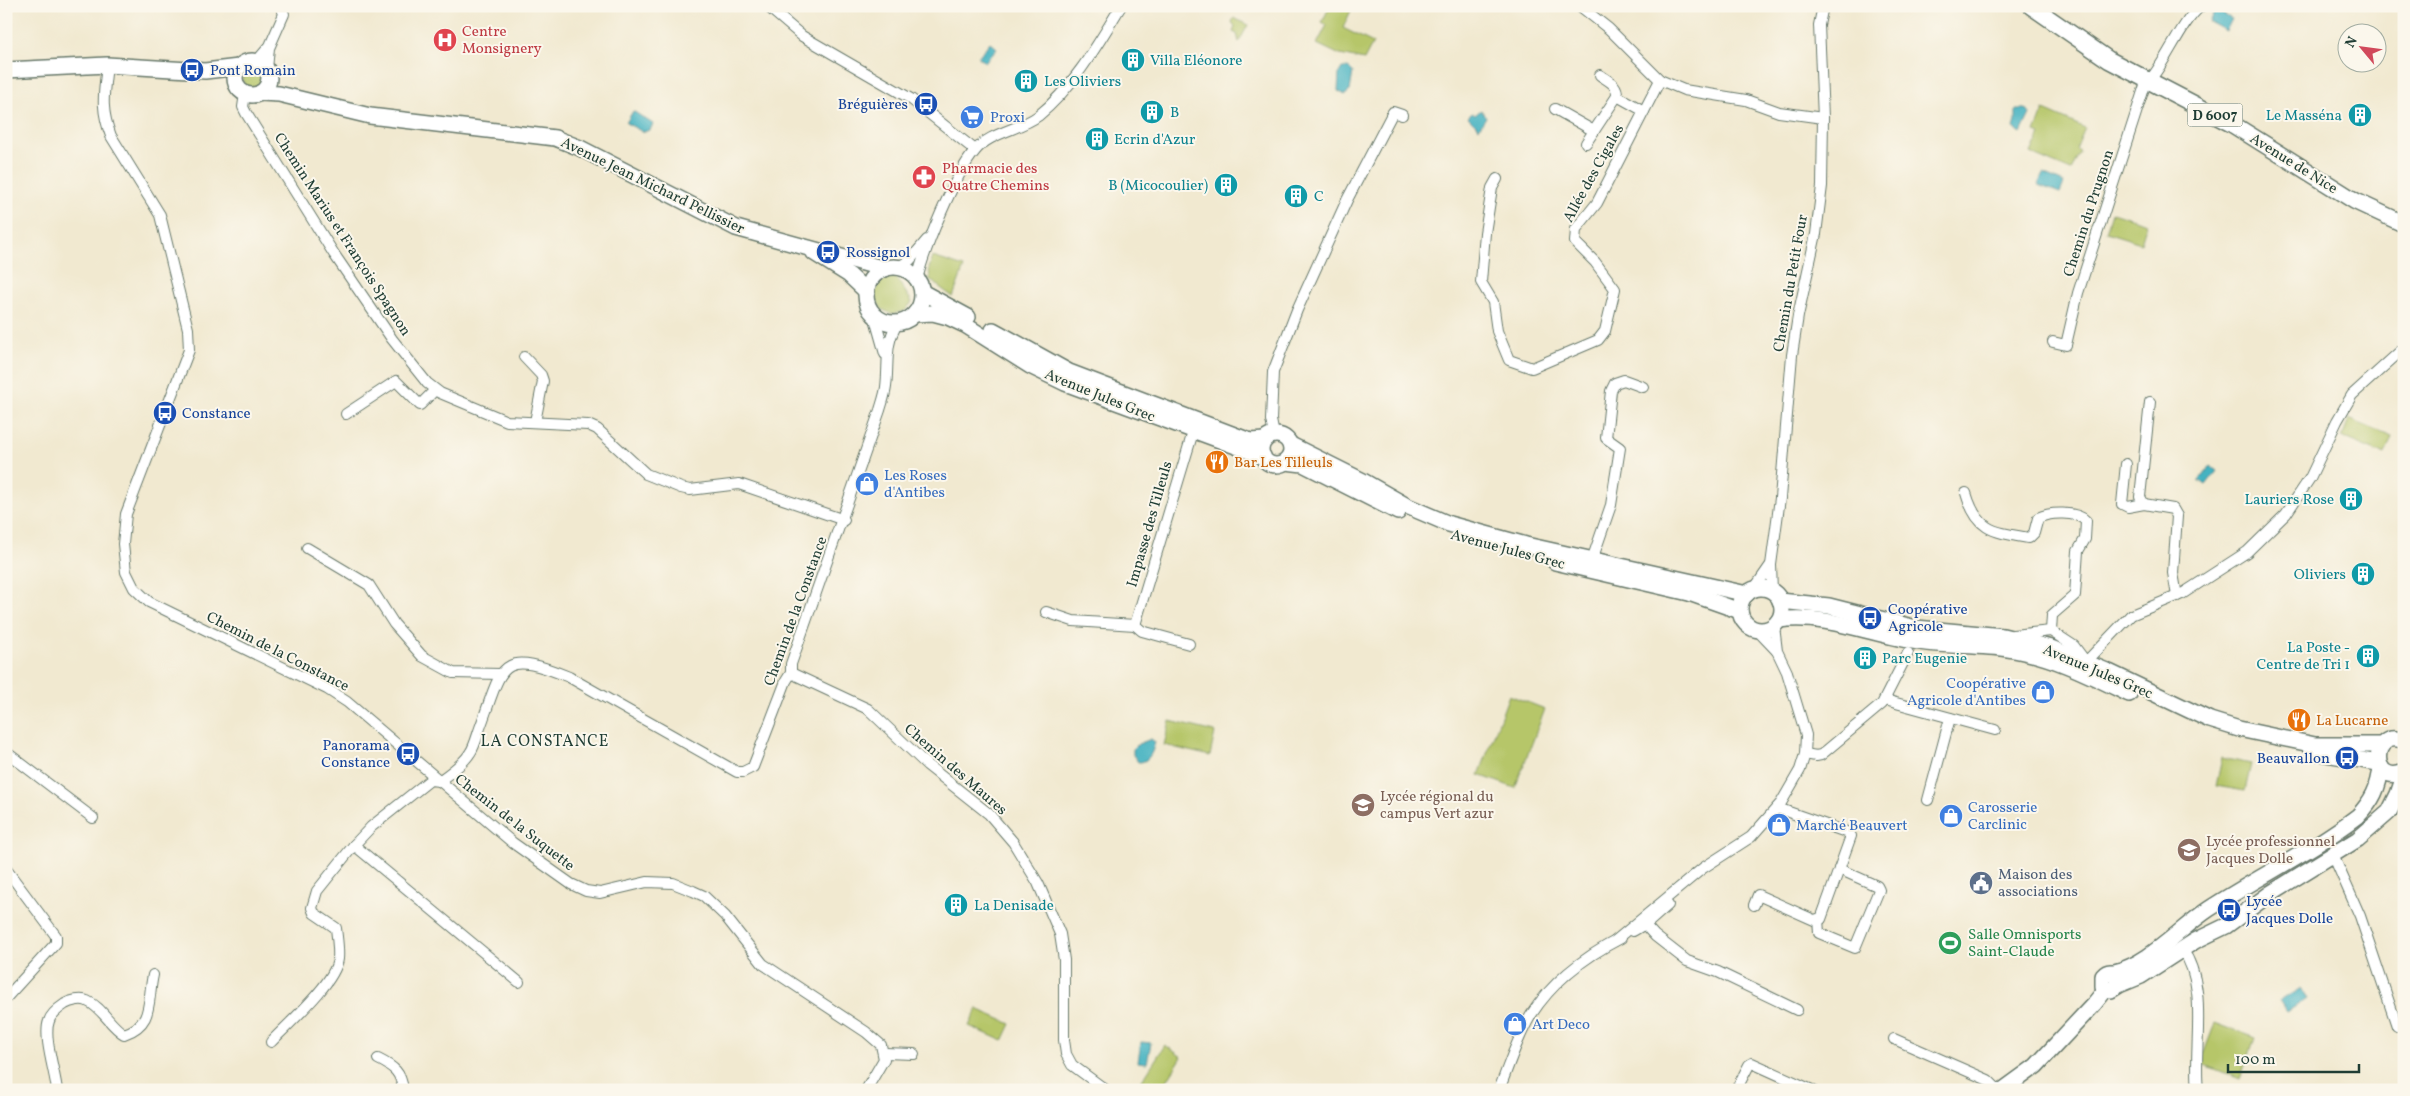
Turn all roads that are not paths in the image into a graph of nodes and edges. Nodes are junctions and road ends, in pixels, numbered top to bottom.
1 (281, 6) edge
2 (767, 6) edge
3 (1121, 6) edge
4 (1580, 6) edge
5 (1823, 6) edge
6 (2031, 6) edge
7 (2197, 6) edge
8 (2201, 6) edge
9 (2190, 18) junction
10 (107, 65) junction
11 (239, 67) junction
12 (264, 68) junction
13 (6, 70) edge
14 (205, 71) junction
15 (1600, 75) dead end
16 (1660, 80) junction
17 (2148, 80) junction
18 (247, 90) junction
19 (1617, 96) junction
20 (320, 104) junction
21 (1556, 110) dead end
22 (1644, 110) junction
23 (1402, 115) dead end
24 (1823, 118) junction
25 (1594, 131) junction
26 (1586, 144) dead end
27 (975, 150) junction
28 (1497, 179) dead end
29 (939, 220) junction
30 (2404, 224) edge
31 (807, 248) junction
32 (891, 268) junction
33 (920, 286) junction
34 (866, 292) junction
35 (915, 314) junction
36 (874, 315) junction
37 (898, 323) junction
38 (2053, 342) dead end
39 (2404, 348) edge
40 (524, 357) dead end
41 (888, 365) junction
42 (1643, 387) dead end
43 (435, 390) junction
44 (2150, 402) dead end
45 (346, 414) dead end
46 (534, 422) junction
47 (1192, 432) junction
48 (1269, 438) junction
49 (1290, 445) junction
50 (1263, 456) junction
51 (1286, 462) junction
52 (2126, 464) dead end
53 (1966, 492) dead end
54 (2144, 504) junction
55 (844, 520) junction
56 (307, 548) dead end
57 (1595, 554) junction
58 (1771, 565) junction
59 (1750, 591) junction
60 (1776, 596) junction
61 (2177, 596) junction
62 (1740, 611) junction
63 (1046, 612) dead end
64 (1777, 623) junction
65 (1135, 625) junction
66 (1757, 630) junction
67 (2051, 631) junction
68 (2003, 636) junction
69 (1189, 644) dead end
70 (1777, 651) junction
71 (1908, 653) dead end
72 (2086, 662) junction
73 (791, 673) junction
74 (500, 674) junction
75 (1885, 700) junction
76 (1950, 718) junction
77 (1995, 730) dead end
78 (2404, 741) edge
79 (2382, 745) junction
80 (6, 752) edge
81 (1805, 754) junction
82 (2380, 765) junction
83 (2404, 774) edge
84 (439, 781) junction
85 (1928, 800) dead end
86 (1777, 808) junction
87 (93, 818) dead end
88 (354, 846) junction
89 (2333, 855) junction
90 (6, 869) edge
91 (1839, 869) junction
92 (1693, 877) junction
93 (1754, 906) dead end
94 (1818, 919) junction
95 (1645, 925) junction
96 (1615, 941) junction
97 (2182, 949) junction
98 (154, 975) dead end
99 (519, 982) dead end
100 (2113, 982) junction
101 (6, 998) edge
102 (1797, 1010) dead end
103 (2397, 1026) dead end
104 (1894, 1039) dead end
105 (271, 1042) dead end
106 (884, 1053) junction
107 (914, 1054) dead end
108 (378, 1059) dead end
109 (57, 1090) edge
110 (403, 1090) edge
111 (866, 1090) edge
112 (1106, 1090) edge
113 (1499, 1090) edge
114 (1736, 1090) edge
115 (1812, 1090) edge
116 (1998, 1090) edge
117 (2003, 1090) edge
118 (2198, 1090) edge

1 - 12 street
2 - 27 street
3 - 27 street
4 - 16 street
5 - 24 street, Chemin du Petit Four
6 - 17 main road, Avenue de Nice / D 6007
7 - 9 street
8 - 9 street
9 - 17 street
10 - 13 street, Avenue Jean Michard Pellissier
10 - 14 street, Avenue Jean Michard Pellissier
10 - 84 street, Chemin de la Constance
11 - 12 street
11 - 14 street, Avenue Jean Michard Pellissier
11 - 18 street
12 - 18 street
12 - 20 street, Avenue Jean Michard Pellissier
14 - 18 street, Avenue Jean Michard Pellissier
15 - 19 street
16 - 22 street, Allée des Cigales
16 - 24 street
17 - 30 main road, Avenue de Nice / D 6007
17 - 38 street, Chemin du Prugnon
18 - 20 street, Avenue Jean Michard Pellissier
18 - 43 street, Chemin Marius et François Spagnon
19 - 22 street
19 - 25 street
20 - 31 street, Avenue Jean Michard Pellissier
21 - 25 street
22 - 28 street, Allée des Cigales
23 - 48 street
24 - 58 street, Chemin du Petit Four
25 - 26 street
27 - 29 street
29 - 32 street
29 - 33 street
31 - 32 street, Avenue Jean Michard Pellissier
31 - 34 street, Avenue Jean Michard Pellissier
32 - 33 street
32 - 34 street
33 - 35 street
33 - 48 street, Avenue Jules Grec
34 - 36 street
35 - 37 street
35 - 47 street, Avenue Jules Grec
36 - 37 street
36 - 41 street, Chemin de la Constance
37 - 41 street, Chemin de la Constance
39 - 61 street
40 - 46 street
41 - 55 street, Chemin de la Constance
42 - 57 street
43 - 45 street
43 - 46 street, Chemin Marius et François Spagnon
44 - 54 street
46 - 55 street, Chemin Marius et François Spagnon
47 - 50 street, Avenue Jules Grec
47 - 65 street, Impasse des Tilleuls
48 - 49 street
48 - 50 street
49 - 51 street
49 - 57 street, Avenue Jules Grec
50 - 51 street
51 - 62 street, Avenue Jules Grec
52 - 54 street
53 - 67 street
54 - 61 street
55 - 73 street, Chemin de la Constance
56 - 74 street
57 - 59 street, Avenue Jules Grec
58 - 59 street, Chemin du Petit Four
58 - 60 street, Chemin du Petit Four
59 - 60 street
59 - 62 street
60 - 64 street
60 - 68 street, Avenue Jules Grec
61 - 72 street
62 - 66 street
63 - 65 street
64 - 66 street
64 - 70 street
64 - 82 street, Avenue Jules Grec
65 - 69 street
66 - 70 street
67 - 68 street
67 - 72 street
68 - 72 street, Avenue Jules Grec
70 - 81 street
71 - 75 street
72 - 79 street, Avenue Jules Grec
73 - 74 street, Chemin de la Constance
73 - 112 street, Chemin des Maures
74 - 84 street
75 - 76 street
75 - 81 street
76 - 77 street
76 - 85 street
78 - 79 street, Avenue Jules Grec
79 - 82 street
80 - 87 street
81 - 86 street
82 - 83 street, Avenue Jules Grec
82 - 100 street
83 - 89 street
84 - 88 street
84 - 106 street, Chemin de la Suquette
86 - 91 street
86 - 92 street
88 - 99 street
88 - 105 street
89 - 97 street
89 - 103 street
90 - 101 street
91 - 94 street
91 - 94 street
92 - 95 street
92 - 96 street
93 - 94 street
95 - 96 street
95 - 102 street
96 - 113 street
97 - 100 street
97 - 118 street
98 - 109 street
100 - 117 street
104 - 116 street
106 - 107 street
106 - 111 street
108 - 110 street
114 - 115 street

